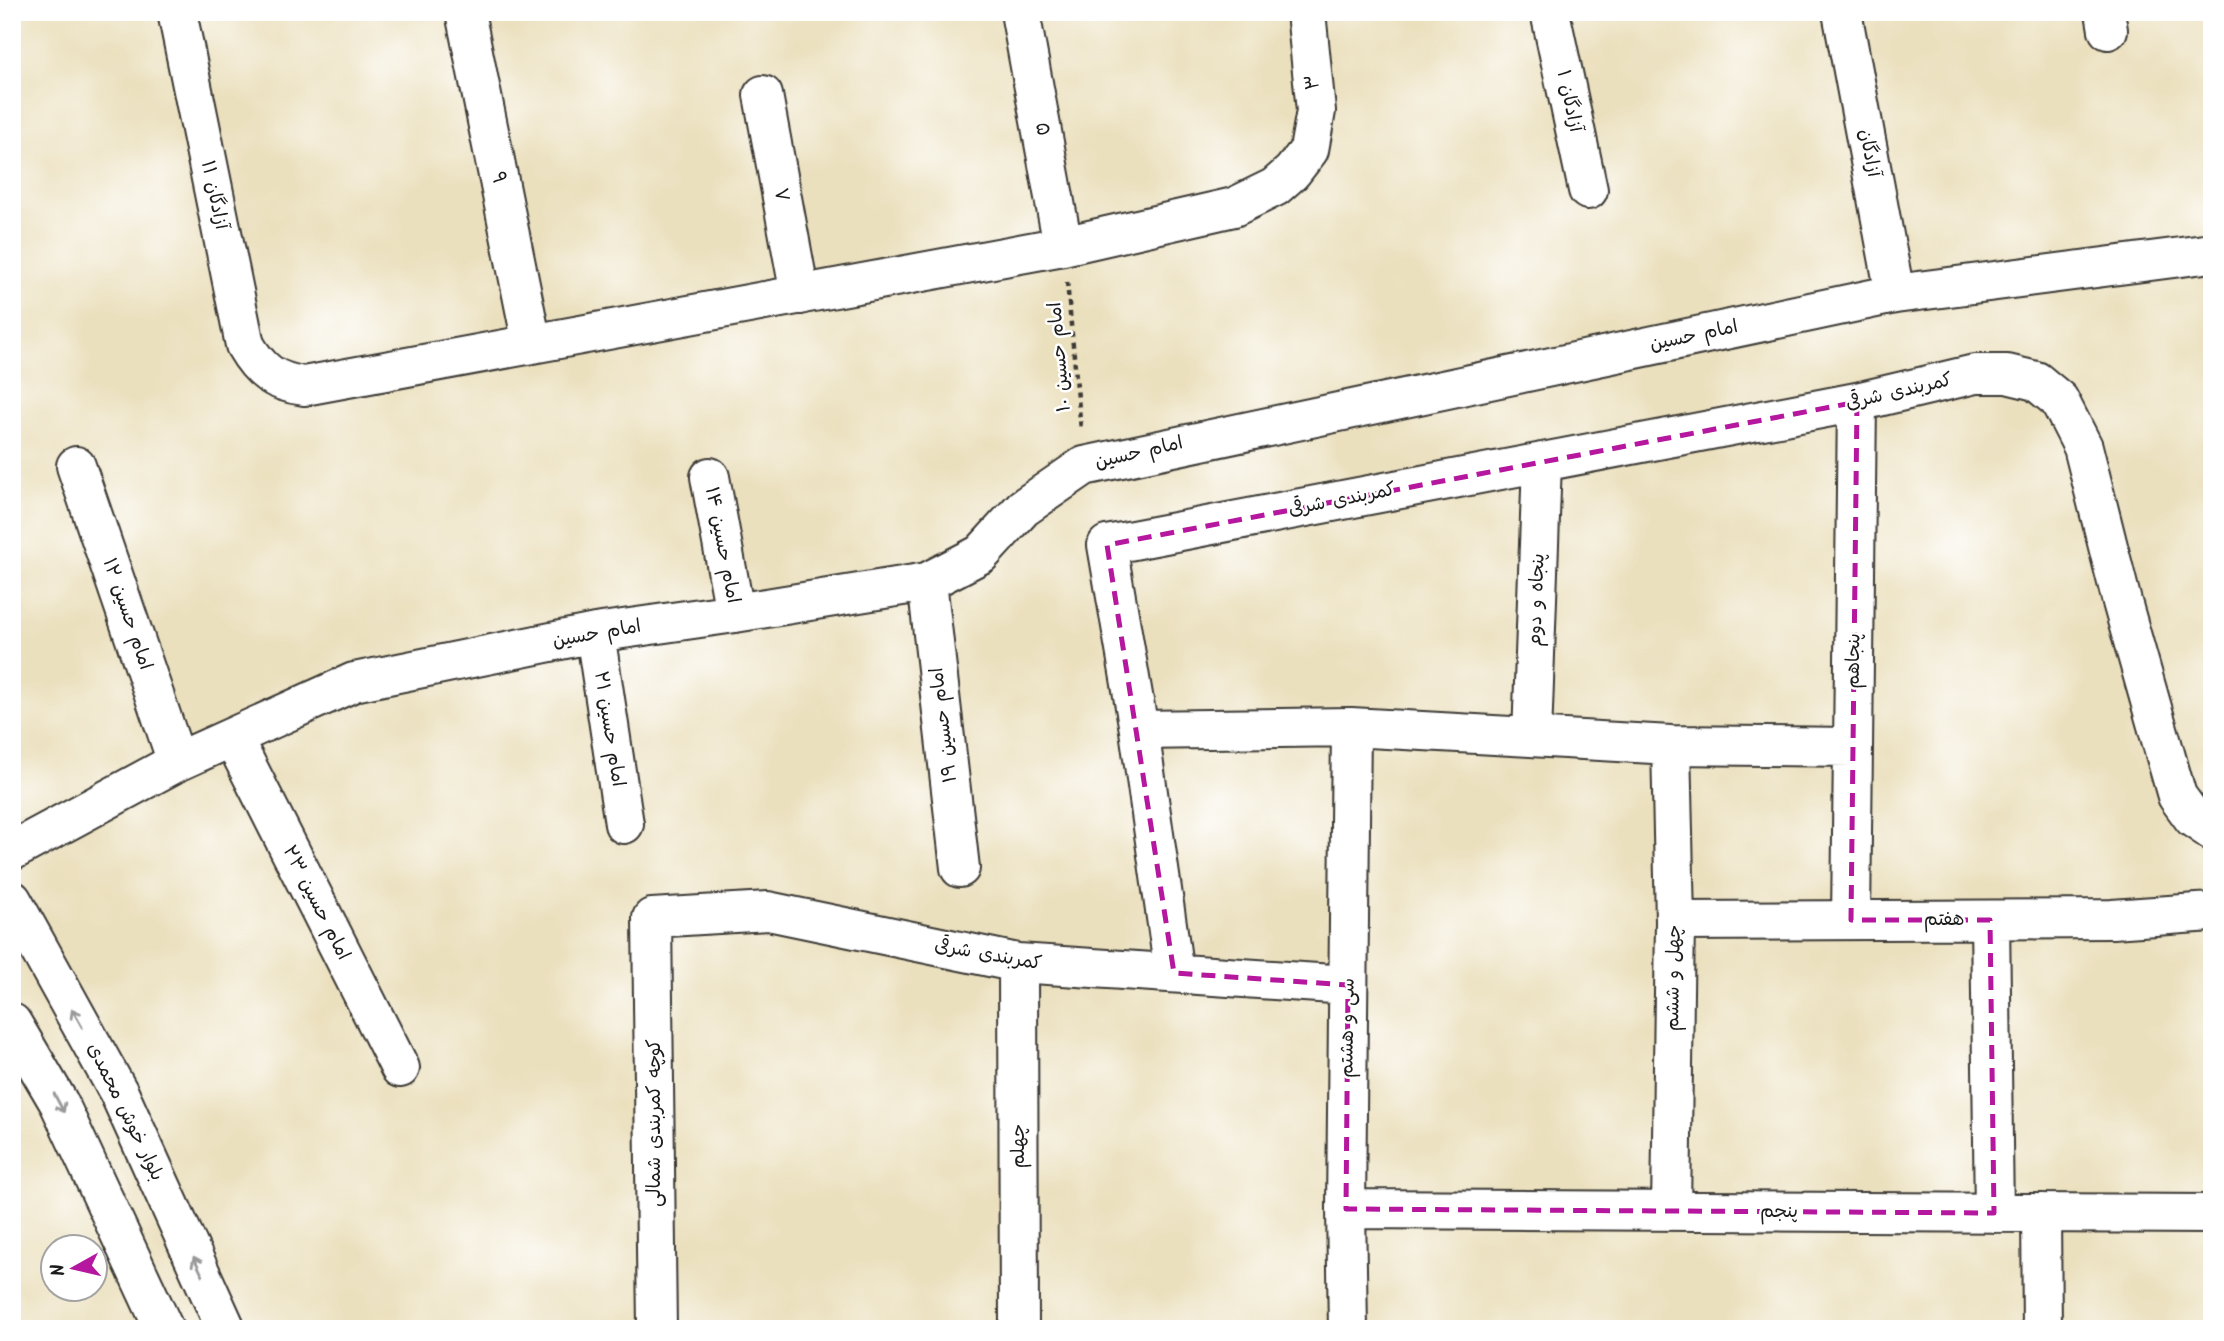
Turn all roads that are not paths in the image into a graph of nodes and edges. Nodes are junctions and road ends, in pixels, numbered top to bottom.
1 (177, 12) edge
2 (465, 12) edge
3 (1020, 12) edge
4 (1306, 12) edge
5 (1550, 12) edge
6 (1842, 12) edge
7 (763, 95) dead end
8 (1588, 190) dead end
9 (1063, 246) junction
10 (2212, 253) edge
11 (1895, 294) junction
12 (800, 295) junction
13 (532, 344) junction
14 (1857, 402) junction
15 (1542, 462) junction
16 (76, 466) dead end
17 (710, 477) dead end
18 (927, 582) junction
19 (735, 613) junction
20 (595, 633) junction
21 (1351, 727) junction
22 (1139, 730) junction
23 (1532, 737) junction
24 (233, 738) junction
25 (1671, 745) junction
26 (1853, 747) junction
27 (177, 762) junction
28 (624, 824) dead end
29 (2212, 831) edge
30 (12, 851) edge
31 (960, 868) dead end
32 (12, 900) edge
33 (2212, 912) edge
34 (652, 918) joint
35 (1851, 920) junction
36 (1990, 920) junction
37 (1675, 921) junction
38 (1018, 963) junction
39 (1174, 974) junction
40 (1348, 985) junction
41 (12, 1023) edge
42 (400, 1068) dead end
43 (1346, 1209) junction
44 (1671, 1211) junction
45 (1994, 1213) junction
46 (2041, 1213) junction
47 (2212, 1214) edge
48 (164, 1329) edge
49 (226, 1329) edge
50 (657, 1329) edge
51 (1019, 1329) edge
52 (1348, 1329) edge
53 (2042, 1329) edge

1 - 13 street, آزادگان ۱۱
2 - 13 street, ۹
3 - 9 street, ۵
4 - 9 street, ۳
5 - 8 street, آزادگان ۱
6 - 11 street, آزادگان
7 - 12 street, ۷
9 - 12 street
10 - 11 street, امام حسین
11 - 18 street, امام حسین
12 - 13 street
14 - 15 street, کمربندی شرقی
14 - 26 street, پنجاهم
14 - 29 street, کمربندی شرقی
15 - 22 street, کمربندی شرقی
15 - 23 street, پنجاه و دوم
16 - 27 street, امام حسین ۱۲
17 - 19 street, امام حسین ۱۴
18 - 19 street, امام حسین
18 - 31 street, امام حسین ۱۹
19 - 20 street, امام حسین
20 - 24 street, امام حسین
20 - 28 street, امام حسین ۲۱
21 - 22 street
21 - 23 street
21 - 40 street, سی و هشتم
22 - 39 street, کمربندی شرقی
23 - 25 street
24 - 27 street, امام حسین
24 - 42 street, امام حسین ۲۳
25 - 26 street
25 - 37 street, چهل و ششم
26 - 35 street, پنجاهم
27 - 30 street, امام حسین
49 -> 32 street, بلوار خوش محمدی
33 - 36 street, هفتم
34 - 38 street, کمربندی شرقی
34 - 50 street, کوچه کمربندی شمالی
35 - 36 street, هفتم
35 - 37 street, هفتم
36 - 45 street
37 - 44 street, چهل و ششم
38 - 39 street, کمربندی شرقی
38 - 51 street, چهلم
39 - 40 street
40 - 43 street, سی و هشتم
41 -> 48 street
43 - 44 street, پنجم
43 - 52 street, سی و هشتم
44 - 45 street, پنجم
45 - 46 street, پنجم
46 - 47 street, پنجم
46 - 53 street

